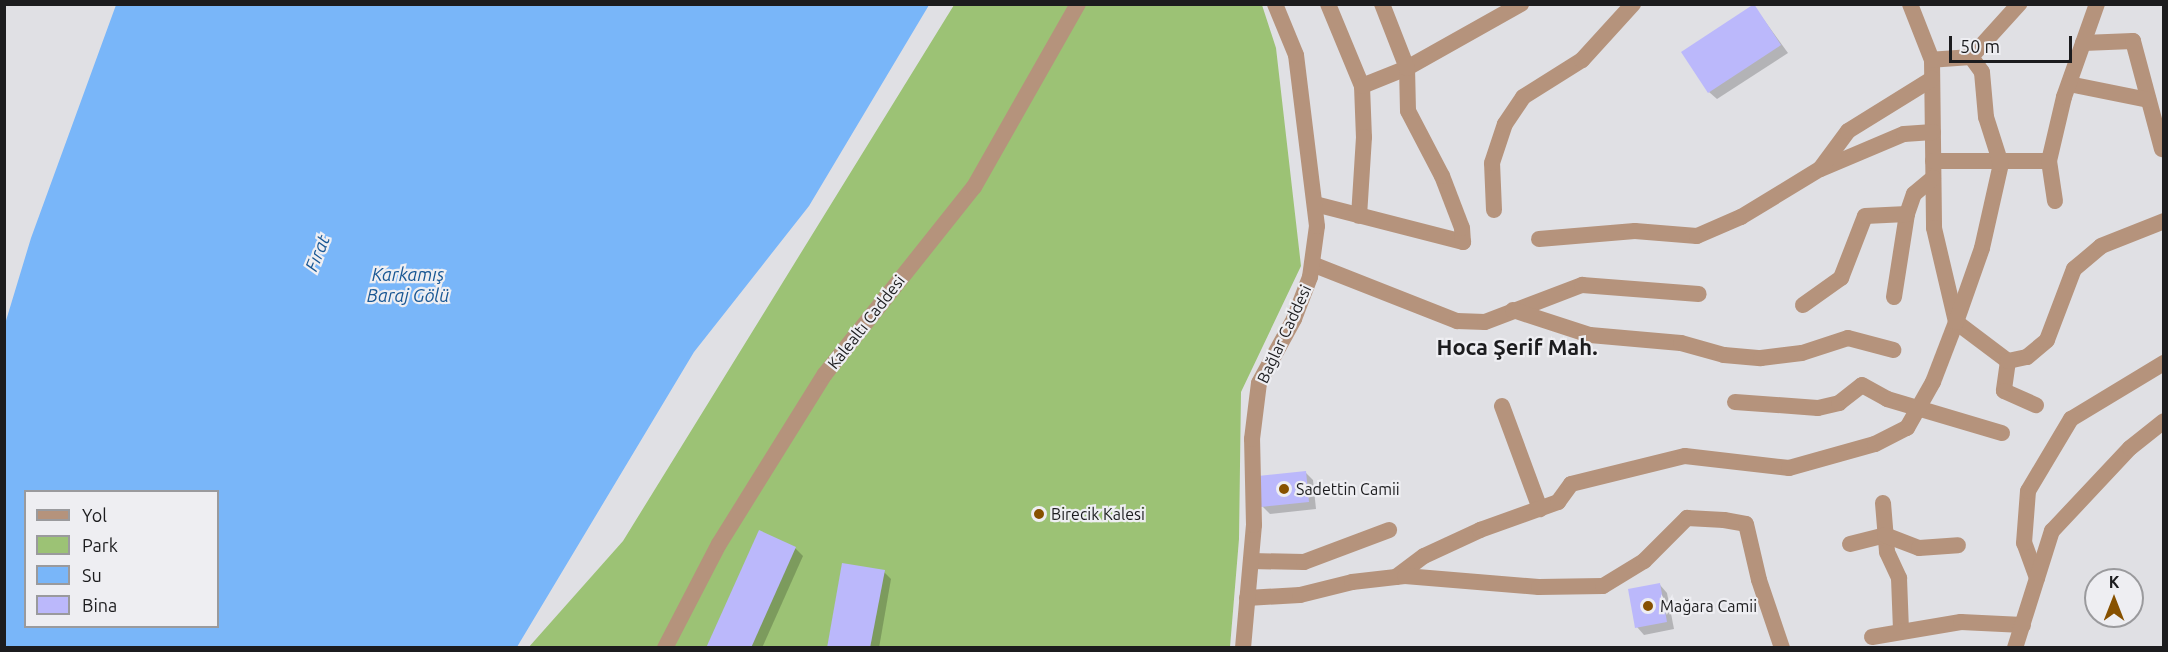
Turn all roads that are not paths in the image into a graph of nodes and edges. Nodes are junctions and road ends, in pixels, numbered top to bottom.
1 (1078, 4) edge
2 (1275, 4) edge
3 (1328, 4) edge
4 (1382, 4) edge
5 (1521, 4) edge
6 (1634, 4) edge
7 (1910, 4) edge
8 (2019, 4) edge
9 (2097, 4) edge
10 (2083, 43) junction
11 (1971, 57) junction
12 (1932, 60) junction
13 (1407, 68) junction
14 (1932, 79) junction
15 (2069, 84) junction
16 (1362, 86) junction
17 (2148, 100) junction
18 (1933, 132) junction
19 (2162, 148) edge
20 (2049, 161) junction
21 (2001, 164) junction
22 (1933, 169) junction
23 (1820, 170) junction
24 (2055, 201) dead end
25 (1315, 204) junction
26 (1494, 210) dead end
27 (1907, 214) junction
28 (1359, 216) junction
29 (2163, 221) edge
30 (1539, 239) dead end
31 (1312, 264) junction
32 (1699, 294) dead end
33 (1894, 297) dead end
34 (1803, 305) dead end
35 (1513, 310) junction
36 (1956, 322) junction
37 (1893, 350) dead end
38 (2008, 361) junction
39 (2163, 363) edge
40 (1735, 402) dead end
41 (2036, 405) dead end
42 (1502, 406) dead end
43 (1919, 410) junction
44 (2163, 421) edge
45 (2002, 433) dead end
46 (1883, 503) dead end
47 (1540, 508) junction
48 (1389, 530) dead end
49 (1885, 535) junction
50 (1850, 544) dead end
51 (1958, 545) dead end
52 (1251, 561) junction
53 (1396, 577) junction
54 (2037, 578) junction
55 (1247, 598) junction
56 (2022, 625) junction
57 (1900, 631) junction
58 (1872, 637) dead end
59 (665, 648) edge
60 (1244, 648) edge
61 (1782, 648) edge
62 (2015, 648) edge

1 - 59 street, Kalealtı Caddesi
2 - 25 street, Bağlar Caddesi
3 - 16 street
4 - 13 street
5 - 13 street
6 - 26 street
7 - 12 street
8 - 11 street
9 - 10 street
10 - 15 street
10 - 17 street
11 - 12 street
11 - 21 street
12 - 14 street
13 - 16 street
13 - 28 street
14 - 18 street
14 - 23 street
15 - 17 street
15 - 20 street
16 - 28 street
17 - 19 street
18 - 22 street
18 - 23 street
20 - 21 street
20 - 24 street
21 - 22 street
21 - 36 street
22 - 27 street
22 - 36 street
23 - 30 street
25 - 28 street
25 - 31 street, Bağlar Caddesi
27 - 33 street
27 - 34 street
29 - 38 street
31 - 35 street
31 - 52 street, Bağlar Caddesi
32 - 35 street
35 - 37 street
36 - 38 street
36 - 43 street
38 - 41 street
39 - 54 street
40 - 43 street
42 - 47 street
43 - 45 street
43 - 47 street
44 - 54 street
46 - 49 street
47 - 53 street
48 - 52 street
49 - 50 street
49 - 51 street
49 - 57 street
52 - 55 street, Bağlar Caddesi
53 - 55 street
53 - 61 street
54 - 56 street
55 - 60 street, Bağlar Caddesi
56 - 57 street
56 - 62 street
57 - 58 street

